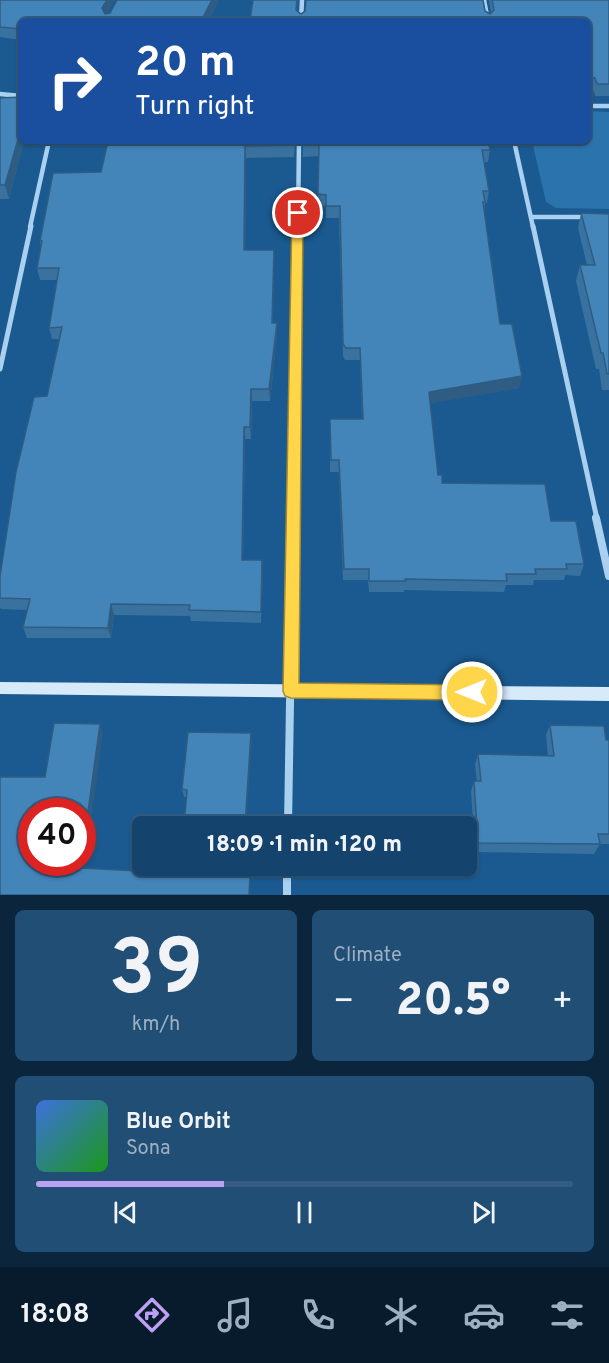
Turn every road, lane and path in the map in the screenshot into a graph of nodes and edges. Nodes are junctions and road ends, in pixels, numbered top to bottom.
1 (302, 0) edge
2 (483, 0) edge
3 (301, 18) edge
4 (487, 18) edge
5 (0, 94) edge
6 (18, 96) edge
7 (591, 106) edge
8 (609, 106) edge
9 (48, 144) edge
10 (299, 144) edge
11 (515, 144) edge
12 (531, 217) junction
13 (598, 217) edge
14 (0, 369) edge
15 (609, 576) edge
16 (0, 688) edge
17 (291, 691) junction
18 (609, 694) edge
19 (288, 816) edge
20 (287, 876) edge
21 (287, 895) edge

1 - 3 street
2 - 4 street
5 - 6 street
7 - 8 street
9 - 14 street
10 - 17 street
11 - 12 street
12 - 13 street
12 - 15 street
16 - 17 street
17 - 18 street
17 - 19 street
20 - 21 street

